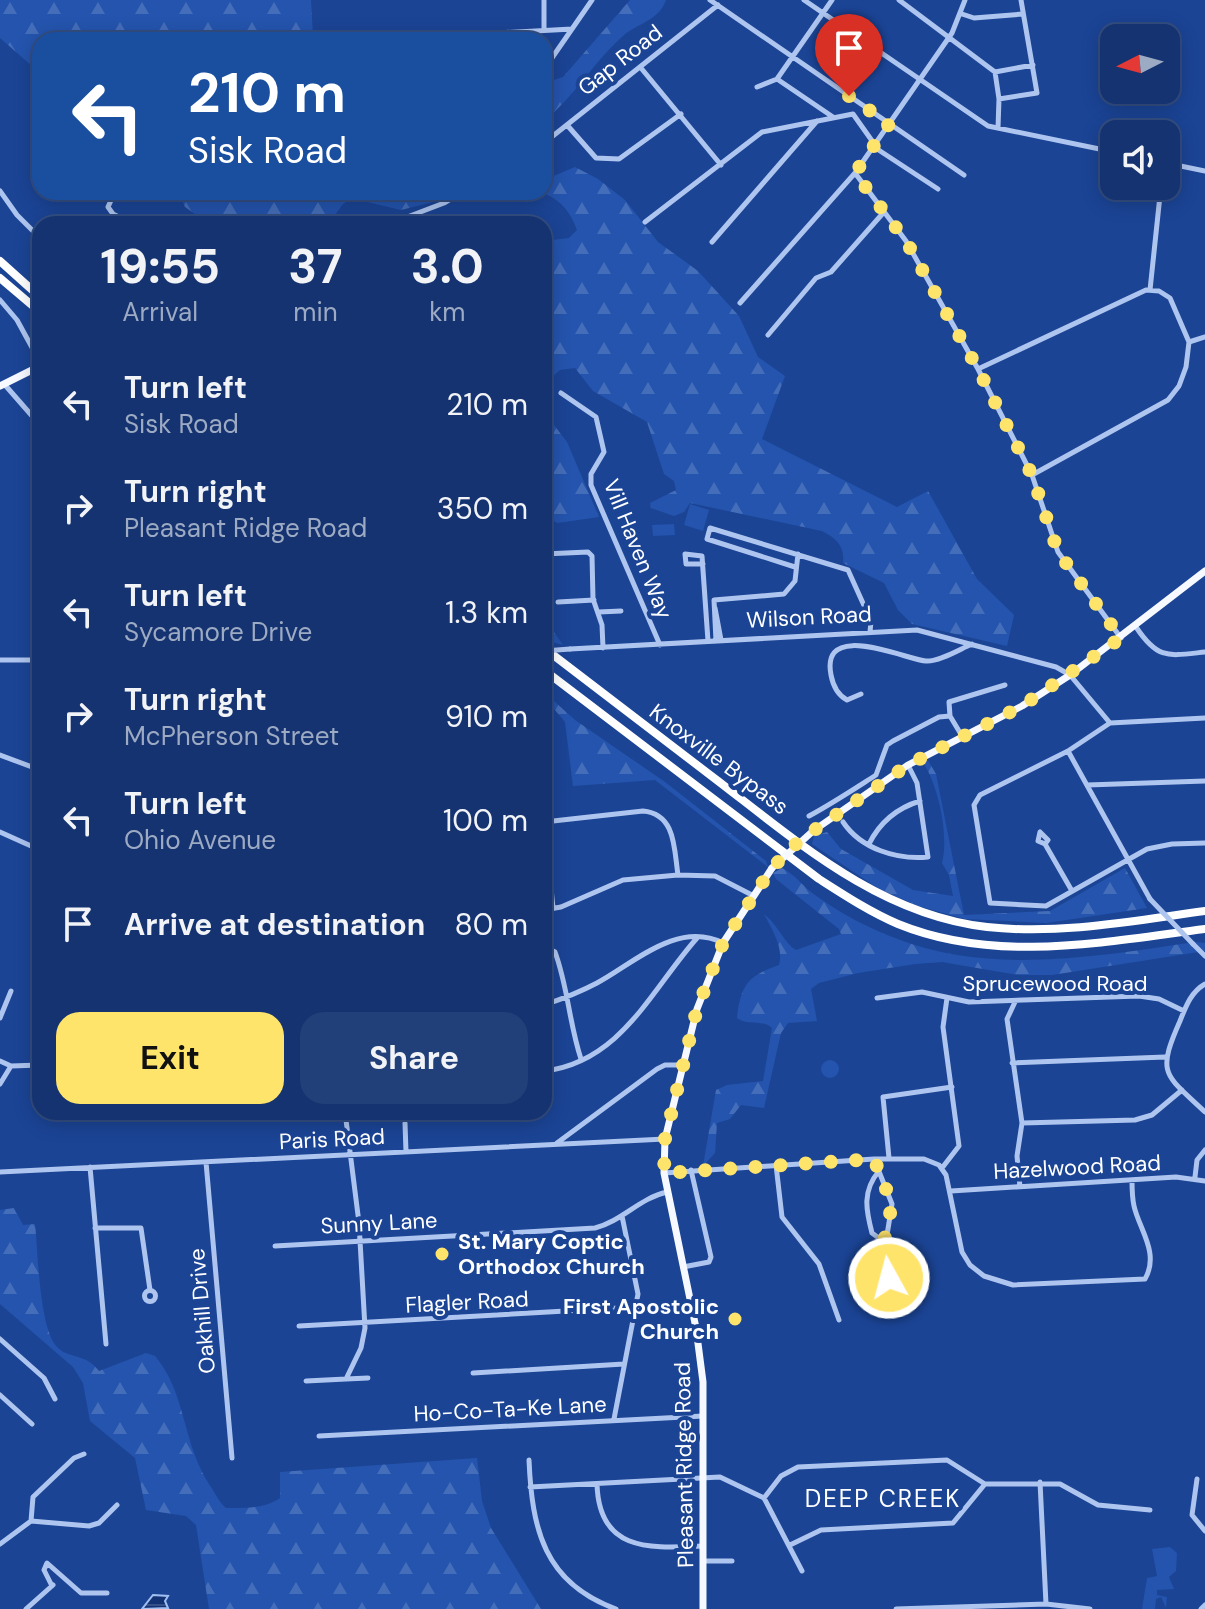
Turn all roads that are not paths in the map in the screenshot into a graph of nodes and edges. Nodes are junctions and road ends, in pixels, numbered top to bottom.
1 (544, 0) edge
2 (592, 0) edge
3 (710, 0) edge
4 (804, 0) edge
5 (832, 0) edge
6 (899, 0) edge
7 (965, 0) edge
8 (1021, 0) edge
9 (718, 5) junction
10 (823, 13) junction
11 (962, 14) junction
12 (1023, 14) junction
13 (544, 28) junction
14 (572, 29) junction
15 (492, 32) edge
16 (950, 36) junction
17 (792, 56) junction
18 (552, 58) edge
19 (1033, 65) junction
20 (641, 68) junction
21 (995, 72) junction
22 (777, 79) junction
23 (920, 80) junction
24 (757, 87) dead end
25 (999, 99) junction
26 (681, 114) junction
27 (834, 117) junction
28 (818, 120) junction
29 (889, 124) junction
30 (567, 125) junction
31 (998, 128) junction
32 (552, 137) edge
33 (875, 146) junction
34 (1100, 149) edge
35 (721, 165) junction
36 (1180, 166) edge
37 (1205, 171) edge
38 (855, 173) junction
39 (964, 175) dead end
40 (938, 189) dead end
41 (0, 191) edge
42 (111, 200) edge
43 (449, 200) edge
44 (1160, 200) edge
45 (884, 212) junction
46 (117, 216) edge
47 (410, 216) edge
48 (645, 222) dead end
49 (32, 230) edge
50 (712, 242) dead end
51 (0, 261) edge
52 (0, 278) edge
53 (32, 290) edge
54 (1150, 290) junction
55 (0, 300) edge
56 (740, 303) dead end
57 (32, 305) edge
58 (768, 335) dead end
59 (1205, 337) edge
60 (1189, 342) junction
61 (32, 349) edge
62 (32, 369) edge
63 (978, 369) junction
64 (3, 386) edge
65 (561, 393) dead end
66 (32, 417) edge
67 (1032, 475) junction
68 (552, 554) edge
69 (798, 554) junction
70 (703, 564) dead end
71 (795, 567) junction
72 (1205, 571) edge
73 (594, 600) junction
74 (558, 602) dead end
75 (621, 611) dead end
76 (599, 612) junction
77 (871, 621) junction
78 (1136, 627) junction
79 (870, 632) junction
80 (881, 632) junction
81 (1121, 638) junction
82 (718, 640) junction
83 (708, 641) junction
84 (973, 644) junction
85 (660, 645) junction
86 (603, 648) junction
87 (552, 650) edge
88 (1205, 652) edge
89 (552, 656) edge
90 (0, 660) edge
91 (32, 660) edge
92 (1070, 675) junction
93 (552, 676) edge
94 (1005, 685) dead end
95 (861, 694) dead end
96 (950, 716) junction
97 (1205, 718) edge
98 (1110, 723) junction
99 (962, 736) junction
100 (1068, 751) junction
101 (0, 755) edge
102 (908, 765) junction
103 (32, 767) edge
104 (1205, 781) edge
105 (1087, 785) junction
106 (852, 793) junction
107 (920, 801) junction
108 (858, 803) junction
109 (809, 816) dead end
110 (552, 819) edge
111 (843, 822) dead end
112 (0, 832) edge
113 (1205, 843) edge
114 (869, 844) junction
115 (1045, 844) dead end
116 (32, 846) edge
117 (1127, 861) junction
118 (678, 875) junction
119 (1072, 891) junction
120 (752, 895) junction
121 (552, 898) edge
122 (553, 908) joint
123 (1205, 910) edge
124 (1205, 929) edge
125 (697, 938) junction
126 (723, 943) junction
127 (552, 950) edge
128 (1205, 956) edge
129 (1205, 984) edge
130 (11, 991) dead end
131 (568, 996) junction
132 (877, 998) dead end
133 (947, 998) junction
134 (1016, 1001) junction
135 (552, 1002) edge
136 (1184, 1011) junction
137 (0, 1018) edge
138 (1165, 1057) junction
139 (581, 1059) junction
140 (0, 1061) edge
141 (1012, 1063) junction
142 (32, 1065) edge
143 (680, 1065) junction
144 (11, 1066) junction
145 (552, 1070) edge
146 (0, 1084) edge
147 (952, 1087) junction
148 (1182, 1090) junction
149 (1205, 1112) edge
150 (346, 1120) edge
151 (405, 1123) dead end
152 (1022, 1123) junction
153 (665, 1139) junction
154 (556, 1143) junction
155 (1205, 1150) edge
156 (406, 1152) junction
157 (349, 1154) junction
158 (889, 1158) junction
159 (877, 1159) junction
160 (206, 1162) junction
161 (776, 1165) junction
162 (90, 1167) junction
163 (942, 1168) junction
164 (691, 1170) junction
165 (879, 1171) junction
166 (0, 1172) edge
167 (664, 1173) junction
168 (1195, 1177) junction
169 (1132, 1180) junction
170 (1205, 1181) edge
171 (1020, 1187) junction
172 (951, 1191) junction
173 (667, 1192) junction
174 (622, 1216) junction
175 (95, 1228) junction
176 (358, 1239) junction
177 (884, 1242) junction
178 (275, 1246) dead end
179 (683, 1267) junction
180 (889, 1278) junction
181 (150, 1290) dead end
182 (637, 1307) junction
183 (839, 1320) dead end
184 (365, 1324) junction
185 (299, 1326) dead end
186 (0, 1339) edge
187 (106, 1344) dead end
188 (624, 1364) junction
189 (473, 1373) dead end
190 (368, 1378) dead end
191 (346, 1379) junction
192 (306, 1381) dead end
193 (0, 1395) edge
194 (55, 1399) dead end
195 (703, 1416) junction
196 (614, 1420) junction
197 (32, 1424) dead end
198 (319, 1436) dead end
199 (84, 1454) dead end
200 (232, 1458) dead end
201 (529, 1460) dead end
202 (702, 1477) junction
203 (1197, 1479) dead end
204 (1040, 1482) junction
205 (597, 1484) junction
206 (985, 1484) junction
207 (530, 1487) junction
208 (764, 1498) junction
209 (117, 1505) dead end
210 (1150, 1510) dead end
211 (31, 1521) junction
212 (1205, 1531) edge
213 (0, 1544) edge
214 (790, 1545) junction
215 (703, 1546) junction
216 (703, 1561) junction
217 (732, 1561) dead end
218 (802, 1571) dead end
219 (107, 1593) dead end
220 (1046, 1604) junction
221 (26, 1609) edge
222 (616, 1609) edge
223 (703, 1609) edge
224 (896, 1609) edge
225 (1090, 1609) edge

1 - 13 street
2 - 14 street
3 - 9 street
4 - 10 street
5 - 10 street
6 - 16 street
7 - 11 street
8 - 12 street
9 - 17 street
9 - 20 street, Gap Road
10 - 17 street
10 - 23 street
11 - 12 street
11 - 16 street
12 - 19 street
13 - 14 street
13 - 15 street
14 - 18 street
16 - 21 street
16 - 23 street
17 - 22 street
17 - 29 street
19 - 21 street
19 - 25 street
20 - 26 street
20 - 30 street, Gap Road
21 - 25 street
22 - 24 street
22 - 27 street
23 - 29 street
23 - 31 street
25 - 31 street
26 - 30 street
26 - 35 street
27 - 28 street
27 - 33 street
28 - 35 street
28 - 50 street
29 - 33 street
29 - 39 street
30 - 32 street, Gap Road
31 - 34 street
33 - 38 street
33 - 40 street
35 - 48 street
36 - 37 street
38 - 45 street
38 - 56 street
41 - 49 street
42 - 46 street
43 - 47 street
44 - 54 street
45 - 58 street
45 - 63 street
51 - 53 highway
52 - 57 highway
54 - 60 street
54 - 63 street
55 - 61 street
59 - 60 street
60 - 67 street
62 - 64 main road
63 - 67 street
64 - 66 street
65 - 85 street, Vill Haven Way
67 - 81 street
68 - 73 street
69 - 71 street
69 - 71 street
69 - 77 street
70 - 83 street
71 - 82 street
72 - 78 main road, Pleasant Ridge Road
73 - 74 street
73 - 76 street
75 - 76 street
76 - 86 street
77 - 79 street
77 - 80 street
78 - 81 main road, Pleasant Ridge Road
78 - 88 street
79 - 80 street, Wilson Road
79 - 82 street, Wilson Road
80 - 84 street, Wilson Road
81 - 92 main road, Pleasant Ridge Road
82 - 83 street, Wilson Road
83 - 85 street, Wilson Road
84 - 92 street, Wilson Road
84 - 95 street
85 - 86 street, Wilson Road
86 - 87 street, Wilson Road, bridge
89 - 123 highway, Knoxville Bypass
90 - 91 street
92 - 98 street
92 - 99 main road, Pleasant Ridge Road
93 - 124 highway, Knoxville Bypass
94 - 96 street
96 - 99 street
96 - 106 street
97 - 98 street
98 - 100 street
99 - 102 main road, Pleasant Ridge Road
100 - 105 street
100 - 119 street
101 - 103 street
102 - 107 street
102 - 108 main road, Pleasant Ridge Road
104 - 105 street
105 - 117 street
106 - 108 street
106 - 109 street
107 - 114 street
107 - 114 street
108 - 120 main road, Pleasant Ridge Road, bridge
110 - 118 street
111 - 114 street
112 - 116 street
113 - 117 street
115 - 119 street
117 - 119 street
117 - 128 street, bridge
118 - 120 street
118 - 122 street
120 - 126 main road, Pleasant Ridge Road
121 - 122 street
125 - 126 street
125 - 131 street
125 - 139 street
126 - 143 main road, Pleasant Ridge Road
127 - 131 street
129 - 136 street
130 - 137 street
131 - 135 street
131 - 139 street
132 - 133 street, Sprucewood Road
133 - 134 street, Sprucewood Road
133 - 147 street
134 - 136 street, Sprucewood Road
134 - 141 street
136 - 138 street
138 - 141 street
138 - 148 street
139 - 145 street
140 - 144 street
141 - 152 street
142 - 144 street
143 - 153 main road, Pleasant Ridge Road
143 - 154 street
144 - 146 street
147 - 158 street
147 - 163 street
148 - 149 street
148 - 152 street
150 - 157 street
151 - 156 street
152 - 171 street
153 - 154 street, Paris Road
153 - 167 main road, Pleasant Ridge Road
154 - 156 street, Paris Road
155 - 168 street
156 - 157 street, Paris Road
157 - 160 street, Paris Road
157 - 176 street
158 - 159 street
158 - 163 street
159 - 161 street
159 - 165 street
160 - 162 street, Paris Road
160 - 200 street, Oakhill Drive
161 - 164 street
161 - 183 street
162 - 166 street, Paris Road
162 - 175 street
163 - 172 street
164 - 167 street
164 - 179 street
165 - 177 street
165 - 177 street
167 - 173 main road, Pleasant Ridge Road
168 - 169 street, Hazelwood Road
168 - 170 street, Hazelwood Road
169 - 171 street, Hazelwood Road
169 - 172 street
171 - 172 street, Hazelwood Road
173 - 174 street, Sunny Lane
173 - 179 main road, Pleasant Ridge Road
174 - 176 street, Sunny Lane
174 - 182 street
175 - 181 street
175 - 187 street
176 - 178 street, Sunny Lane
176 - 184 street
177 - 180 street
179 - 195 main road, Pleasant Ridge Road
180 - 180 street
182 - 184 street, Flagler Road
182 - 188 street
184 - 185 street, Flagler Road
184 - 191 street
186 - 194 street
188 - 189 street
188 - 196 street
190 - 191 street
191 - 192 street
193 - 197 street
195 - 196 street, Ho-Co-Ta-Ke Lane
195 - 202 main road, Pleasant Ridge Road
196 - 198 street, Ho-Co-Ta-Ke Lane
199 - 211 street
201 - 207 street
202 - 205 street
202 - 208 street
202 - 215 main road, Pleasant Ridge Road
203 - 212 street
204 - 206 street
204 - 210 street
204 - 220 street
205 - 207 street
205 - 215 street
206 - 208 street
206 - 214 street
207 - 222 street
208 - 214 street
209 - 211 street
211 - 213 street
214 - 218 street
215 - 216 main road, Pleasant Ridge Road
216 - 217 street
216 - 223 main road, Pleasant Ridge Road
219 - 221 street
220 - 224 street
220 - 225 street

